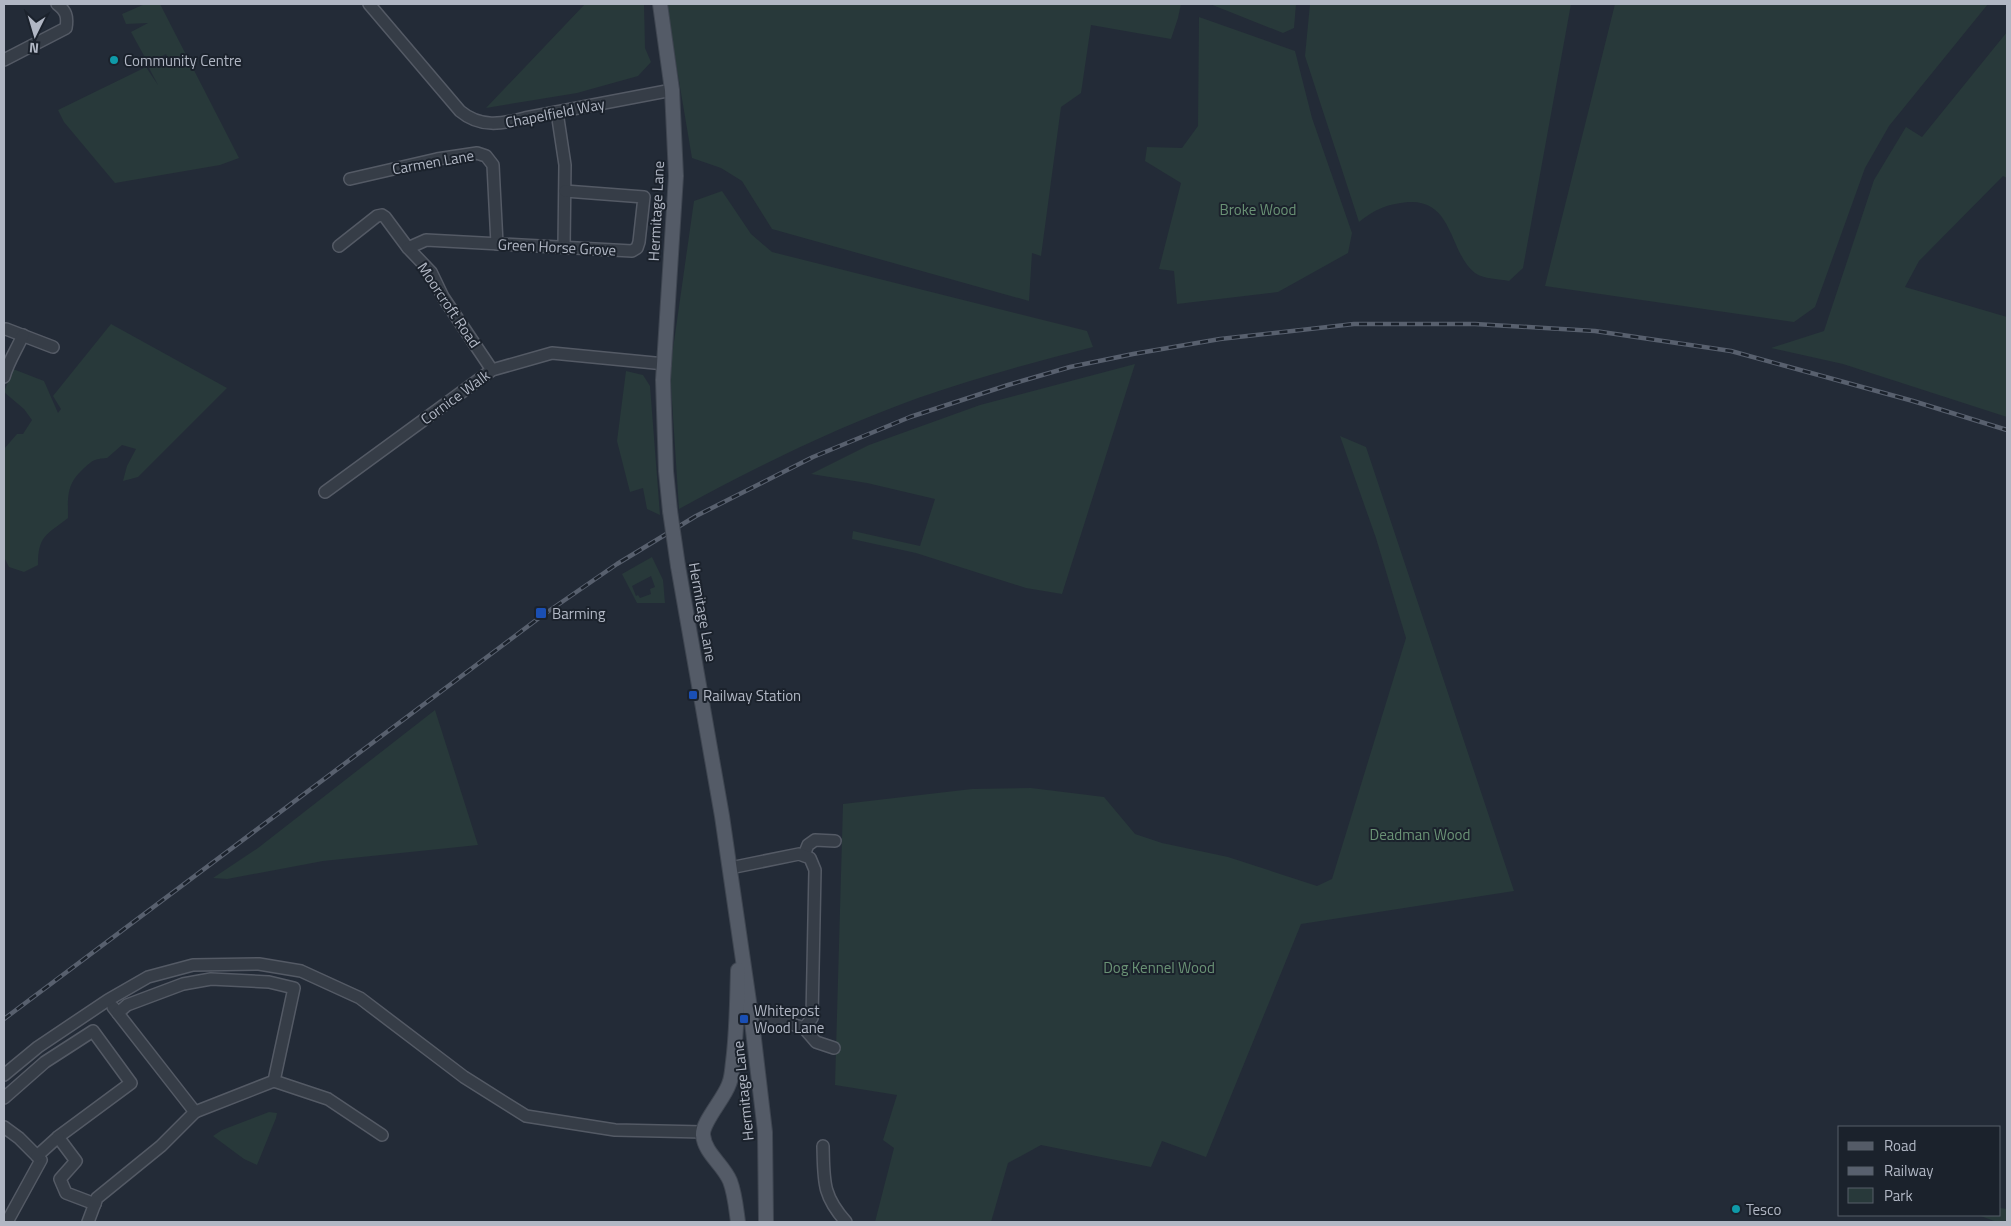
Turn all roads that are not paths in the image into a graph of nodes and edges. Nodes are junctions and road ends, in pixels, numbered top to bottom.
1 (57, 4) edge
2 (369, 4) edge
3 (660, 4) edge
4 (4, 60) edge
5 (672, 90) junction
6 (557, 112) junction
7 (350, 179) dead end
8 (565, 191) junction
9 (497, 244) junction
10 (339, 246) dead end
11 (564, 247) junction
12 (408, 248) junction
13 (6, 329) dead end
14 (23, 335) junction
15 (52, 347) dead end
16 (665, 364) junction
17 (492, 370) junction
18 (4, 377) edge
19 (325, 492) dead end
20 (834, 841) dead end
21 (804, 855) junction
22 (730, 868) junction
23 (740, 936) junction
24 (108, 1000) junction
25 (118, 1013) junction
26 (752, 1022) junction
27 (804, 1028) junction
28 (834, 1048) dead end
29 (4, 1075) edge
30 (274, 1081) junction
31 (4, 1098) edge
32 (195, 1112) junction
33 (4, 1127) edge
34 (703, 1132) junction
35 (382, 1135) dead end
36 (58, 1137) junction
37 (823, 1146) dead end
38 (39, 1158) junction
39 (95, 1204) junction
40 (7, 1217) edge
41 (88, 1222) edge
42 (738, 1222) edge
43 (766, 1222) edge
44 (846, 1222) edge

1 - 4 street
2 - 6 street, Chapelfield Way
3 - 5 main road, Hermitage Lane
5 - 6 street, Chapelfield Way
5 - 16 main road, Hermitage Lane
6 - 8 street
7 - 9 street, Carmen Lane
8 - 11 street
8 - 11 street, Green Horse Grove
9 - 11 street, Green Horse Grove
9 - 12 street, Green Horse Grove
10 - 12 street, Moorcroft Road
12 - 17 street, Moorcroft Road
13 - 14 street
14 - 15 street
14 - 18 street
16 - 17 street, Cornice Walk
16 - 22 main road, Hermitage Lane, bridge
17 - 19 street, Cornice Walk
20 - 21 street
21 - 22 street
21 - 27 street
22 - 23 main road, Hermitage Lane
23 - 26 main road, Hermitage Lane
23 - 34 main road
24 - 25 street
24 - 29 street
24 - 34 street
25 - 30 street
25 - 32 street
26 - 27 street
26 - 43 main road, Hermitage Lane
27 - 28 street
30 - 32 street
30 - 35 street
31 - 36 street
32 - 39 street
33 - 38 street
34 - 42 main road
36 - 38 street
36 - 39 street
37 - 44 street
38 - 40 street
39 - 41 street

